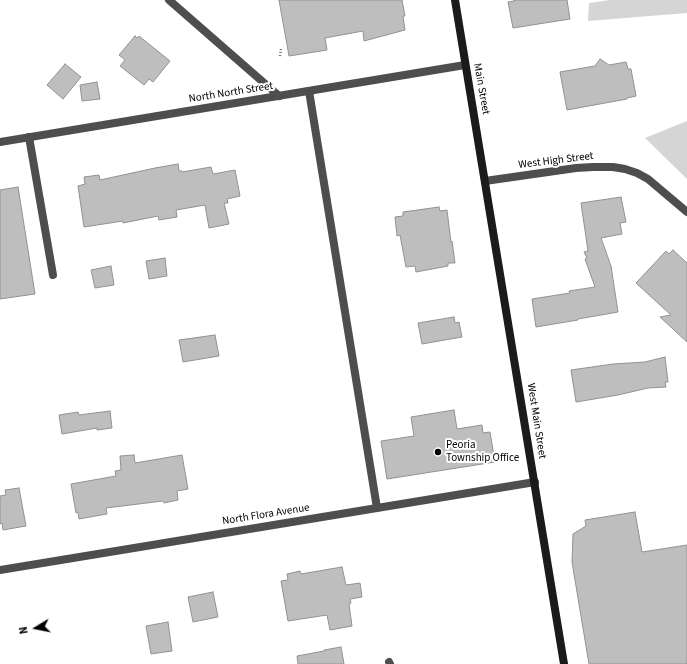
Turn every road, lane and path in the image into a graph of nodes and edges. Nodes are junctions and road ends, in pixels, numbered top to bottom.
1 (169, 0) edge
2 (455, 0) edge
3 (281, 49) dead end
4 (280, 56) dead end
5 (465, 65) junction
6 (309, 91) junction
7 (279, 96) junction
8 (29, 137) junction
9 (0, 142) edge
10 (485, 181) junction
11 (687, 212) edge
12 (53, 275) dead end
13 (535, 482) junction
14 (377, 508) junction
15 (0, 570) edge
16 (564, 664) edge

1 - 7 street
2 - 5 main road, Main Street
3 - 4 path
5 - 6 street, North North Street
5 - 10 main road, Main Street
6 - 7 street, North North Street
6 - 14 street
7 - 8 street, North North Street
8 - 9 street, North North Street
8 - 12 street
10 - 11 street, West High Street
10 - 13 main road, West Main Street
13 - 14 street, North Flora Avenue
13 - 16 main road, West Main Street
14 - 15 street, North Flora Avenue

